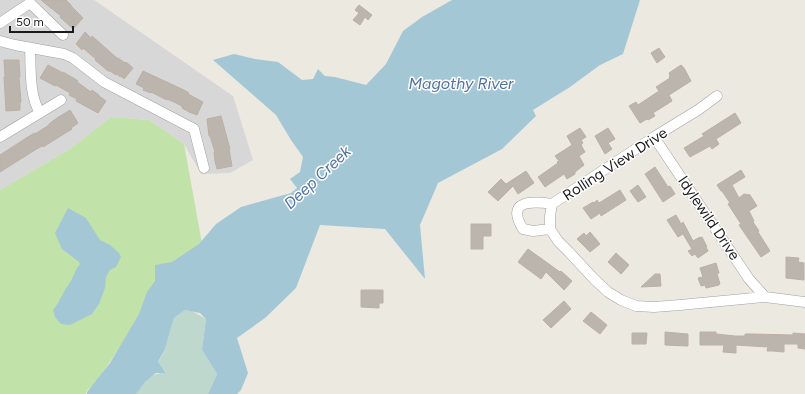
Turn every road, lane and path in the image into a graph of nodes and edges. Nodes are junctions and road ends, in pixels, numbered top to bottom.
1 (0, 23) edge
2 (62, 35) dead end
3 (0, 41) edge
4 (30, 48) junction
5 (717, 96) dead end
6 (61, 100) dead end
7 (40, 113) junction
8 (0, 137) edge
9 (654, 137) junction
10 (204, 168) dead end
11 (552, 204) junction
12 (550, 229) junction
13 (766, 296) junction
14 (805, 302) edge

1 - 2 street
3 - 4 street
4 - 7 street
4 - 10 street
5 - 9 street, Rolling View Drive
6 - 7 street
7 - 8 street
9 - 11 street, Rolling View Drive
9 - 13 street, Idylewild Drive
11 - 12 street, Rolling View Drive
11 - 12 street
12 - 13 street
13 - 14 street

